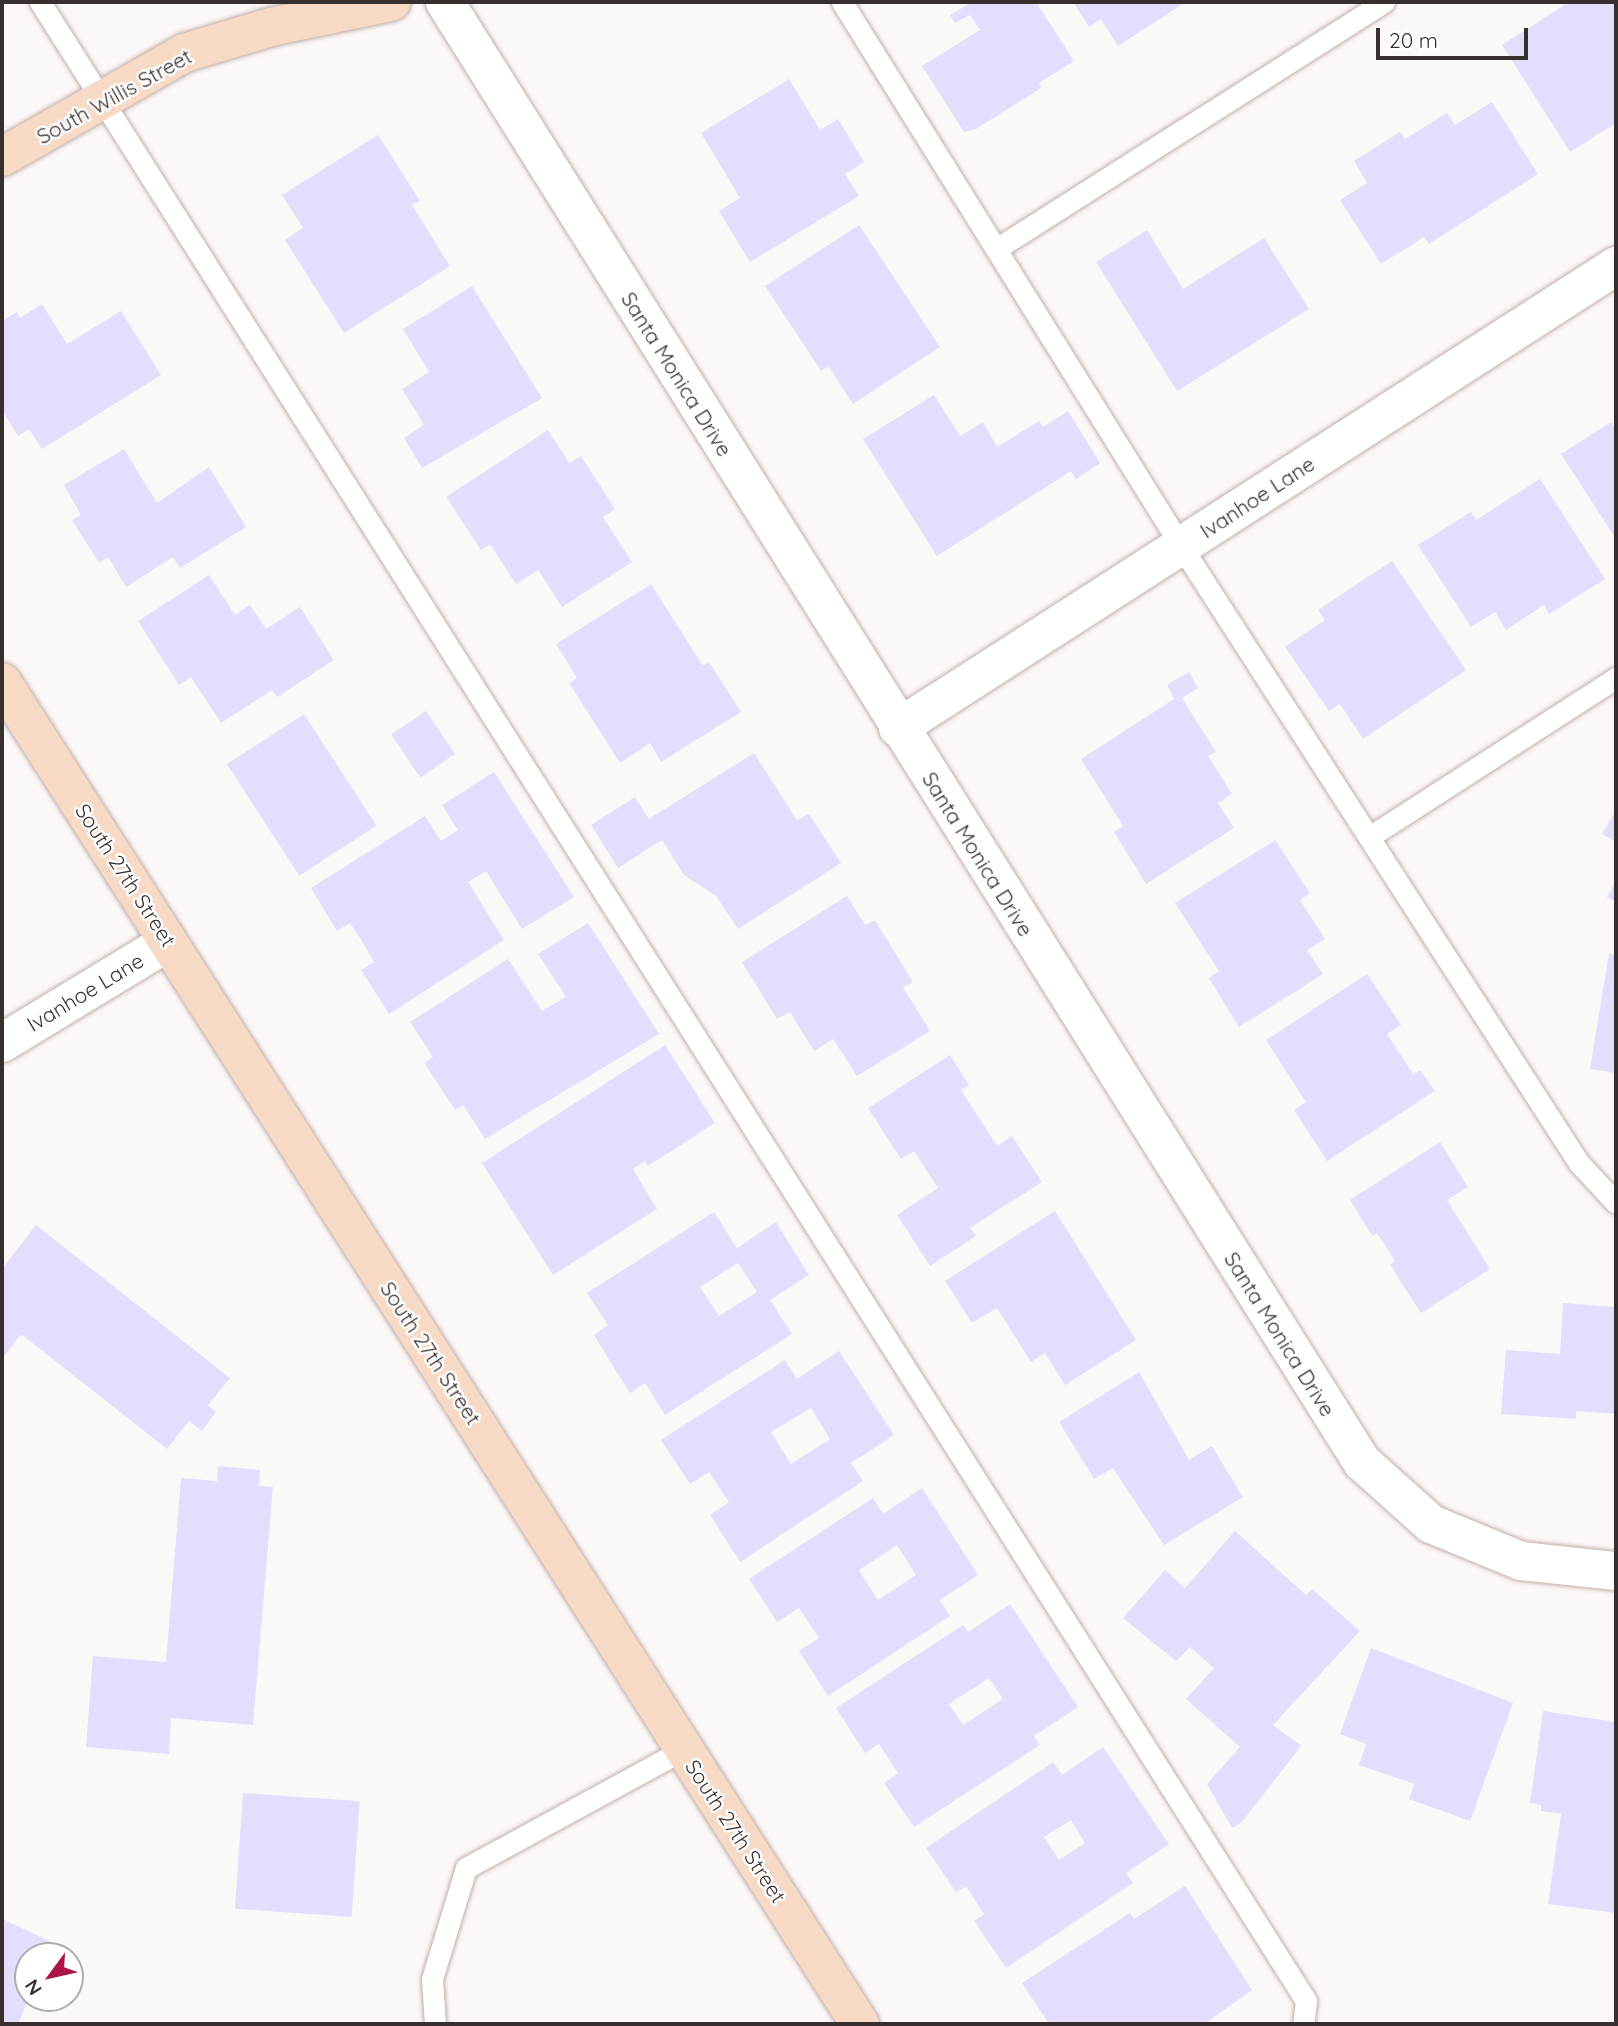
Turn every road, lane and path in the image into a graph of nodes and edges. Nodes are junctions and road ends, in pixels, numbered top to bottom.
1 (40, 2) edge
2 (391, 2) edge
3 (445, 2) edge
4 (842, 2) edge
5 (1384, 2) edge
6 (105, 101) junction
7 (2, 157) edge
8 (996, 249) junction
9 (1616, 266) edge
10 (1181, 546) junction
11 (1616, 678) edge
12 (7, 703) edge
13 (898, 728) junction
14 (1369, 837) junction
15 (168, 942) junction
16 (2, 1043) edge
17 (1616, 1203) edge
18 (1616, 1571) edge
19 (684, 1749) junction
20 (435, 2024) edge
21 (860, 2024) edge
22 (1303, 2024) edge

1 - 6 lane
2 - 6 main road, South Willis Street
3 - 13 street, Santa Monica Drive
4 - 8 lane
5 - 8 lane
6 - 7 main road, South Willis Street
6 - 22 lane
8 - 10 lane
9 - 10 street, Ivanhoe Lane
10 - 13 street, Ivanhoe Lane
10 - 14 lane
11 - 14 lane
12 - 15 main road, South 27th Street
13 - 18 street, Santa Monica Drive
14 - 17 lane
15 - 16 street, Ivanhoe Lane
15 - 19 main road, South 27th Street
19 - 20 lane
19 - 21 main road, South 27th Street

